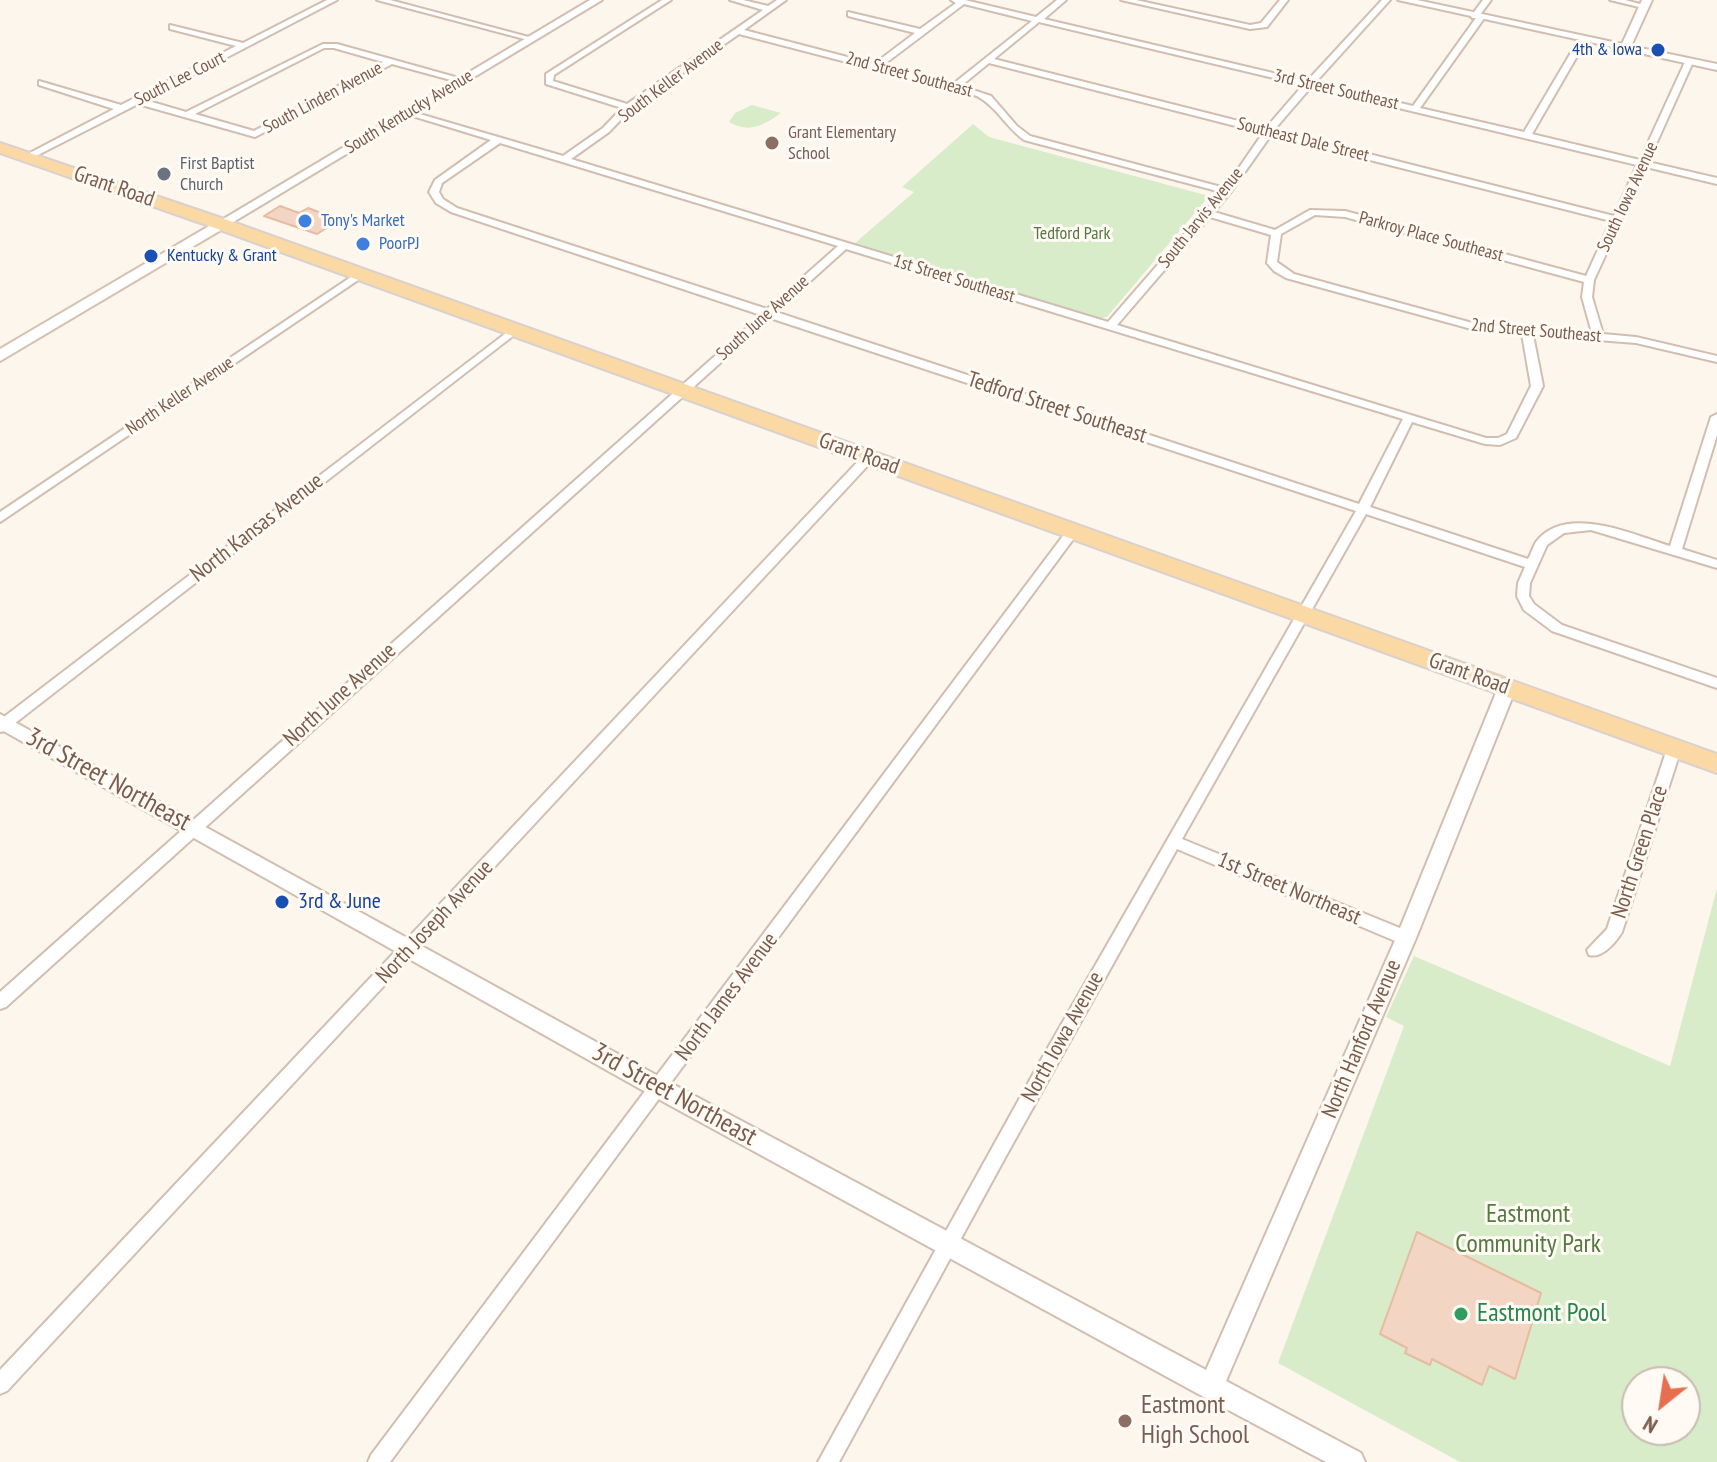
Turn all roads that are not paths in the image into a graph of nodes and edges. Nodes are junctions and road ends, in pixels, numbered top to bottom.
1 (333, 0) edge
2 (381, 0) edge
3 (597, 0) edge
4 (667, 0) edge
5 (734, 0) edge
6 (782, 0) edge
7 (1062, 0) edge
8 (1125, 0) edge
9 (1284, 0) edge
10 (1386, 0) edge
11 (1403, 0) edge
12 (1487, 0) edge
13 (1614, 0) edge
14 (959, 1) edge
15 (1645, 3) edge
16 (769, 9) junction
17 (851, 14) dead end
18 (1478, 16) junction
19 (1037, 19) junction
20 (173, 27) dead end
21 (738, 31) junction
22 (922, 32) junction
23 (532, 39) junction
24 (1583, 39) junction
25 (244, 46) junction
26 (1625, 48) junction
27 (987, 60) junction
28 (391, 61) junction
29 (1689, 62) junction
30 (876, 66) junction
31 (1717, 67) edge
32 (462, 80) junction
33 (42, 83) dead end
34 (1310, 84) junction
35 (955, 87) junction
36 (138, 101) junction
37 (628, 107) junction
38 (123, 109) junction
39 (1415, 109) junction
40 (409, 112) junction
41 (187, 115) junction
42 (1270, 131) junction
43 (1526, 136) junction
44 (499, 139) junction
45 (0, 148) edge
46 (27, 157) junction
47 (565, 159) junction
48 (1644, 163) junction
49 (1717, 181) edge
50 (1227, 191) junction
51 (1208, 213) junction
52 (1618, 220) junction
53 (221, 224) junction
54 (1276, 233) junction
55 (845, 245) junction
56 (360, 274) junction
57 (1589, 280) junction
58 (768, 314) junction
59 (1110, 327) junction
60 (514, 330) junction
61 (1527, 332) junction
62 (1598, 336) junction
63 (0, 356) edge
64 (1717, 359) edge
65 (682, 390) junction
66 (1717, 417) edge
67 (1409, 418) junction
68 (868, 458) junction
69 (1365, 508) junction
70 (0, 518) edge
71 (1073, 531) junction
72 (1675, 551) junction
73 (1530, 564) junction
74 (1717, 564) edge
75 (1302, 614) junction
76 (1717, 683) edge
77 (1507, 688) junction
78 (1, 724) edge
79 (1674, 749) junction
80 (1717, 764) edge
81 (193, 827) junction
82 (1173, 841) junction
83 (1406, 938) junction
84 (409, 950) junction
85 (1595, 950) dead end
86 (0, 1002) edge
87 (659, 1088) junction
88 (946, 1244) junction
89 (0, 1384) edge
90 (1211, 1387) junction
91 (378, 1462) edge
92 (828, 1462) edge
93 (1352, 1462) edge

1 - 25 street, South Lee Court
2 - 23 street
3 - 23 street, South Kentucky Avenue
4 - 37 street
5 - 16 street
6 - 16 street
7 - 19 street
8 - 9 street
10 - 34 street, South Jarvis Avenue
11 - 18 street
12 - 18 street
13 - 15 street
14 - 19 street, 3rd Street Southeast
14 - 22 street
15 - 26 street
16 - 21 street
17 - 22 street
18 - 24 street
18 - 39 street
19 - 27 street
19 - 34 street, 3rd Street Southeast
20 - 25 street
21 - 30 street, 2nd Street Southeast
21 - 37 street, South Keller Avenue
22 - 30 street
23 - 32 street, South Kentucky Avenue
24 - 26 street
24 - 43 street
25 - 36 street, South Lee Court
26 - 29 street
27 - 35 street
27 - 42 street, Southeast Dale Street
28 - 32 street
28 - 41 street
28 - 41 street, South Linden Avenue
29 - 31 street
29 - 48 street, South Iowa Avenue
30 - 35 street, 2nd Street Southeast
32 - 40 street, South Kentucky Avenue
33 - 38 street
34 - 39 street, 3rd Street Southeast
34 - 42 street, South Jarvis Avenue
35 - 50 street, 2nd Street Southeast
36 - 38 street, South Lee Court
36 - 41 street
37 - 47 street, South Keller Avenue
38 - 46 street, South Lee Court
39 - 43 street, 3rd Street Southeast
40 - 44 street, 1st Street Southeast
40 - 53 street, South Kentucky Avenue
42 - 50 street, South Jarvis Avenue
42 - 52 street, Southeast Dale Street
43 - 48 street, 3rd Street Southeast
44 - 47 street, 1st Street Southeast
44 - 58 street, Tedford Street Southeast
45 - 46 main road, Grant Road
46 - 53 main road, Grant Road
47 - 55 street, 1st Street Southeast
48 - 49 street, 3rd Street Southeast
48 - 52 street, South Iowa Avenue
50 - 51 street, South Jarvis Avenue
51 - 54 street
51 - 59 street, South Jarvis Avenue
52 - 57 street, South Iowa Avenue
53 - 56 main road, Grant Road
53 - 63 main road
54 - 57 street, Parkroy Place Southeast
54 - 61 street, 2nd Street Southeast
55 - 58 street, South June Avenue
55 - 59 street, 1st Street Southeast
56 - 60 main road, Grant Road
56 - 70 street, North Keller Avenue
57 - 62 street, South Iowa Avenue
58 - 65 street, South June Avenue
58 - 69 street, Tedford Street Southeast
59 - 67 street, 1st Street Southeast
60 - 65 main road, Grant Road
60 - 78 street, North Kansas Avenue
61 - 62 street, 2nd Street Southeast
61 - 67 street, 1st Street Southeast
62 - 64 street, 2nd Street Southeast
65 - 68 main road, Grant Road
65 - 81 street, North June Avenue
66 - 72 street
67 - 69 street
68 - 71 main road, Grant Road
68 - 84 street, North Joseph Avenue
69 - 73 street, Tedford Street Southeast
69 - 75 street
71 - 75 main road, Grant Road
71 - 87 street, North James Avenue
72 - 73 street
72 - 74 street
73 - 76 street
75 - 77 main road, Grant Road
75 - 82 street, North Iowa Avenue
77 - 79 main road, Grant Road
77 - 83 street, North Hanford Avenue
78 - 81 street, 3rd Street Northeast
79 - 80 main road, Grant Road
79 - 85 street, North Green Place
81 - 84 street, 3rd Street Northeast
81 - 86 street, North June Avenue
82 - 83 street, 1st Street Northeast
82 - 88 street, North Iowa Avenue
83 - 90 street, North Hanford Avenue
84 - 87 street, 3rd Street Northeast
84 - 89 street, North Joseph Avenue
87 - 88 street, 3rd Street Northeast
87 - 91 street, North James Avenue
88 - 90 street, 3rd Street Northeast
88 - 92 street, North Iowa Avenue
90 - 93 street, 3rd Street Northeast

